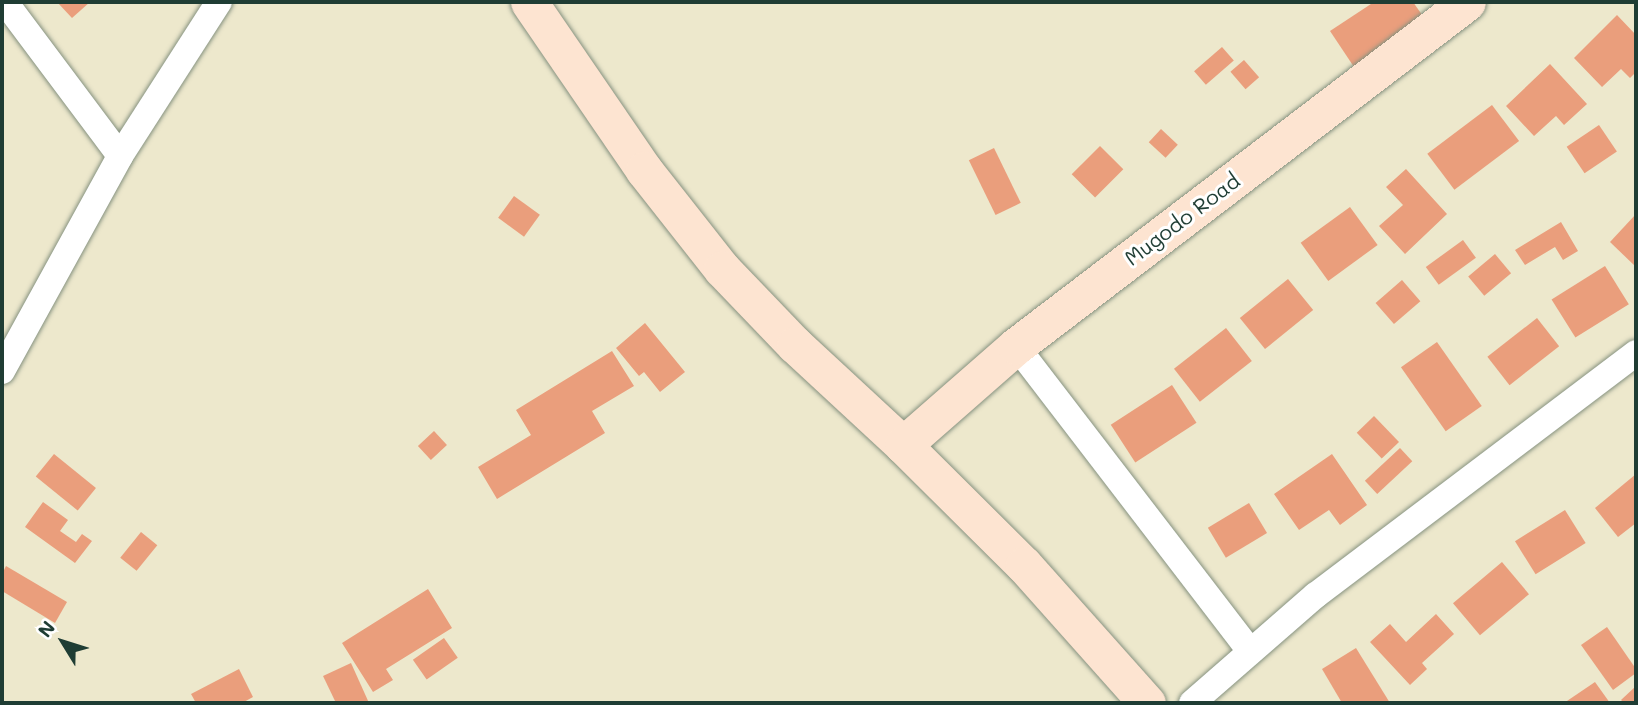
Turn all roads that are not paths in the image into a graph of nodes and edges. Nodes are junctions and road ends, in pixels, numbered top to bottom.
1 (5, 2) edge
2 (219, 2) edge
3 (529, 2) edge
4 (1467, 2) edge
5 (120, 156) junction
6 (1016, 346) junction
7 (1636, 354) edge
8 (2, 371) edge
9 (903, 445) junction
10 (1250, 651) junction
11 (1147, 703) edge
12 (1192, 703) edge

1 - 5 street
2 - 5 street
3 - 9 street
4 - 6 street, Mugodo Road
5 - 8 street
6 - 9 street, Mugodo Road
6 - 10 street
7 - 10 street
9 - 11 street
10 - 12 street

